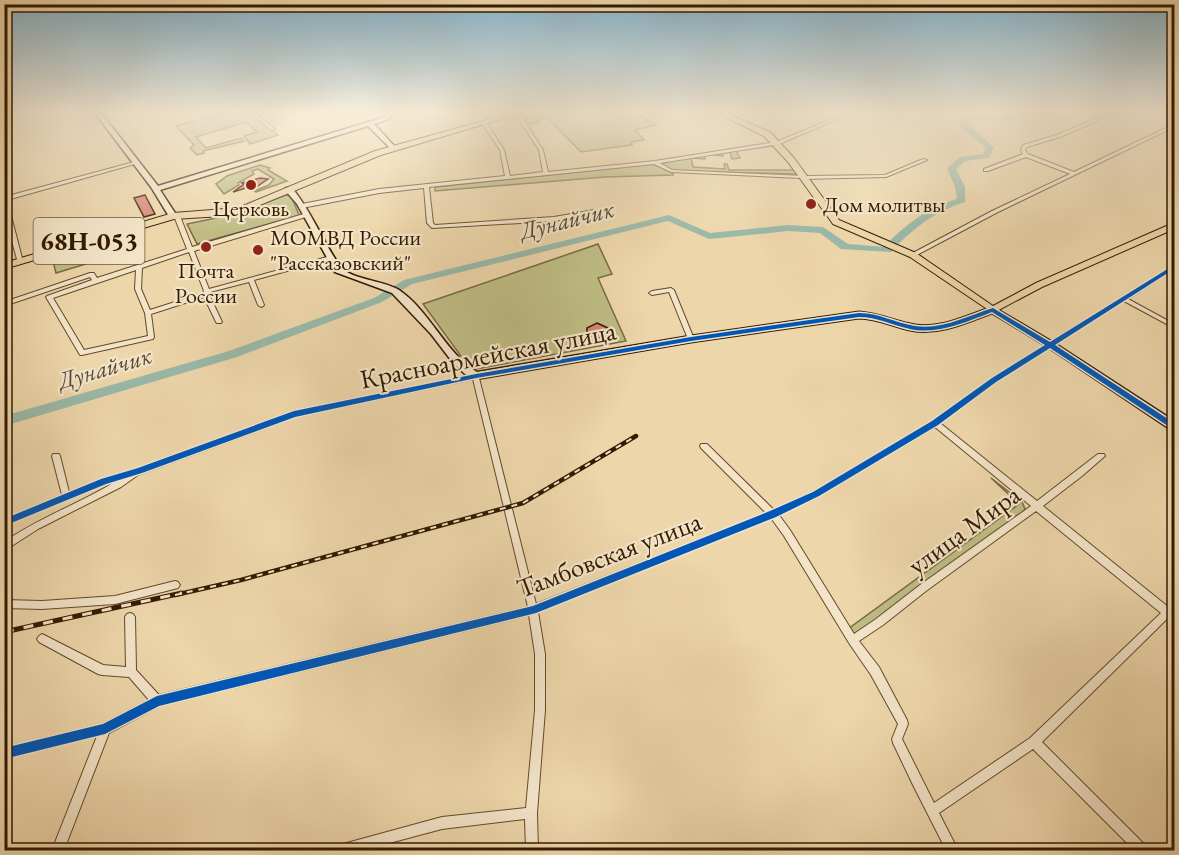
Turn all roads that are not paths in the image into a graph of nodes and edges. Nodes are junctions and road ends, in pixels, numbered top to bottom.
1 (128, 153) edge
2 (273, 153) edge
3 (379, 153) edge
4 (503, 153) edge
5 (542, 153) edge
6 (713, 153) edge
7 (785, 153) edge
8 (1119, 153) edge
9 (1026, 155) joint
10 (925, 160) dead end
11 (655, 162) junction
12 (136, 163) junction
13 (987, 170) dead end
14 (546, 174) junction
15 (1075, 174) junction
16 (803, 177) junction
17 (508, 178) junction
18 (426, 186) junction
19 (156, 189) junction
20 (289, 190) junction
21 (4, 199) edge
22 (302, 206) junction
23 (594, 212) dead end
24 (307, 215) junction
25 (175, 216) junction
26 (163, 219) junction
27 (142, 225) dead end
28 (1174, 226) edge
29 (191, 249) junction
30 (913, 255) junction
31 (329, 258) junction
32 (20, 262) junction
33 (4, 266) edge
34 (139, 267) junction
35 (1174, 267) edge
36 (251, 280) junction
37 (95, 281) junction
38 (206, 292) junction
39 (652, 292) dead end
40 (1124, 299) junction
41 (4, 304) edge
42 (261, 305) dead end
43 (993, 310) junction
44 (148, 314) junction
45 (219, 322) dead end
46 (1174, 326) edge
47 (691, 339) junction
48 (1051, 345) junction
49 (476, 376) junction
50 (935, 423) junction
51 (1174, 426) edge
52 (704, 446) dead end
53 (56, 456) dead end
54 (1101, 456) dead end
55 (139, 471) junction
56 (66, 496) junction
57 (1037, 508) junction
58 (773, 514) junction
59 (4, 523) edge
60 (4, 546) edge
61 (175, 585) dead end
62 (4, 604) edge
63 (1171, 609) edge
64 (533, 610) junction
65 (130, 617) dead end
66 (42, 639) dead end
67 (852, 640) junction
68 (131, 672) junction
69 (157, 701) junction
70 (105, 729) junction
71 (1034, 742) junction
72 (4, 754) edge
73 (933, 811) junction
74 (531, 813) junction
75 (58, 850) edge
76 (343, 850) edge
77 (532, 850) edge
78 (952, 850) edge
79 (1142, 850) edge

1 - 12 street
2 - 19 street
3 - 20 main road, 68Н-053
4 - 17 street
5 - 14 street
6 - 11 street
7 - 16 main road
8 - 15 street
9 - 13 street
9 - 15 street
10 - 16 street
11 - 14 street
11 - 16 street
12 - 19 street
12 - 21 street
14 - 17 street
15 - 30 street
16 - 30 main road
17 - 18 street
18 - 22 street
18 - 23 street
19 - 25 street
20 - 22 street
20 - 25 main road, 68Н-053
21 - 32 street
22 - 24 street
24 - 29 street
24 - 31 street
25 - 26 main road, 68Н-053
25 - 29 street
26 - 27 main road, 68Н-053
26 - 32 main road, 68Н-053
28 - 43 main road, Красноармейская улица
29 - 34 street
29 - 38 street
30 - 43 main road
31 - 36 street
31 - 49 street
32 - 33 main road, 68Н-053
34 - 37 street
34 - 44 street
35 - 40 street, Тамбовская улица
36 - 38 street
36 - 42 street
37 - 41 street
37 - 44 street
38 - 44 street
38 - 45 street
39 - 47 street
40 - 46 street
40 - 48 street, Тамбовская улица
43 - 47 street, Красноармейская улица
43 - 48 street
47 - 49 street, Красноармейская улица
48 - 50 street, Тамбовская улица
48 - 51 street
49 - 55 street, Красноармейская улица
49 - 64 street
50 - 57 street
50 - 58 street, Тамбовская улица
52 - 58 street
53 - 56 street
54 - 57 street, улица Мира
55 - 56 street, Красноармейская улица
55 - 60 street
56 - 59 street, Красноармейская улица
57 - 63 street
57 - 67 street, улица Мира
58 - 64 street, Тамбовская улица
58 - 67 street
61 - 62 street
63 - 71 street
64 - 69 street, Тамбовская улица
64 - 74 street
65 - 68 street
66 - 68 street
67 - 73 street
68 - 69 street
69 - 70 street, Тамбовская улица
70 - 72 street, Тамбовская улица
70 - 75 street
71 - 73 street
71 - 79 street
73 - 78 street
74 - 76 street
74 - 77 street

